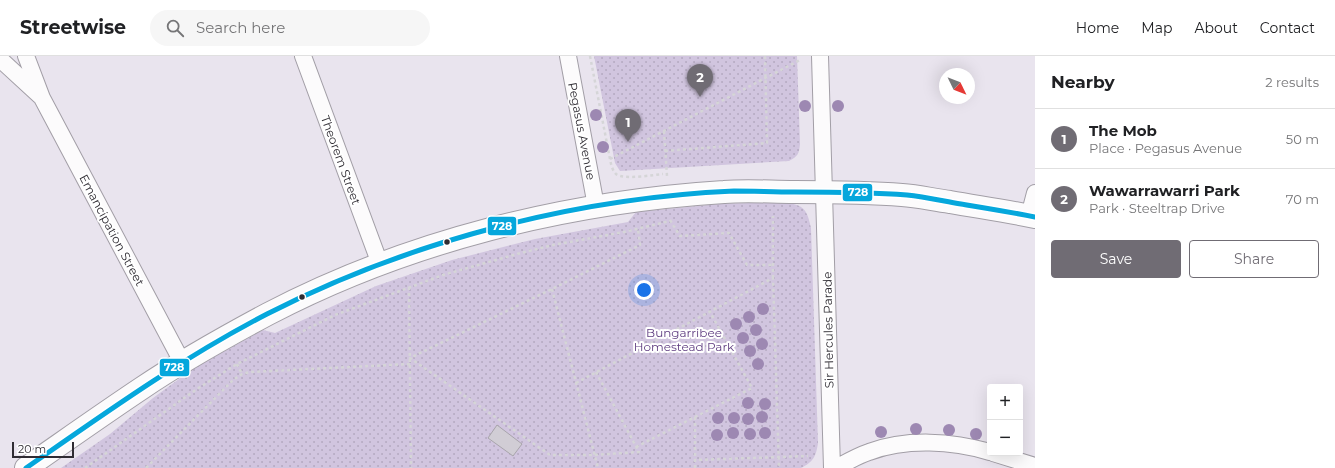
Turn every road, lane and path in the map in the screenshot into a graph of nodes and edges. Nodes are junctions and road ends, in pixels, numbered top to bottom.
1 (26, 56) edge
2 (303, 56) edge
3 (568, 56) edge
4 (590, 56) edge
5 (765, 56) edge
6 (820, 56) edge
7 (0, 59) edge
8 (800, 60) dead end
9 (765, 78) junction
10 (42, 98) junction
11 (664, 131) junction
12 (665, 151) junction
13 (610, 159) junction
14 (824, 192) junction
15 (1035, 193) edge
16 (596, 206) junction
17 (773, 216) dead end
18 (1032, 217) edge
19 (638, 229) junction
20 (380, 264) junction
21 (773, 265) junction
22 (773, 278) junction
23 (408, 287) junction
24 (552, 289) junction
25 (710, 312) junction
26 (410, 358) junction
27 (182, 362) junction
28 (237, 364) junction
29 (410, 364) junction
30 (596, 372) junction
31 (242, 374) junction
32 (576, 383) junction
33 (695, 417) junction
34 (636, 447) junction
35 (987, 451) edge
36 (594, 455) junction
37 (808, 456) dead end
38 (1003, 456) edge
39 (779, 458) junction
40 (695, 460) junction
41 (1035, 466) edge
42 (26, 468) edge
43 (85, 468) edge
44 (146, 468) edge
45 (411, 468) edge
46 (598, 468) edge
47 (695, 468) edge
48 (779, 468) edge
49 (832, 468) edge
50 (836, 468) edge

1 - 10 street, Emancipation Street
2 - 20 street, Theorem Street
3 - 16 street, Pegasus Avenue
4 - 13 path
5 - 9 path
6 - 14 street, Sir Hercules Parade
7 - 10 street, Emancipation Street
8 - 9 path
9 - 11 path
9 - 12 path
10 - 27 street, Emancipation Street
11 - 12 path
11 - 13 path
12 - 13 path
14 - 16 street
14 - 18 street
14 - 49 street, Sir Hercules Parade
15 - 18 street
16 - 20 street
17 - 21 path
19 - 21 path
19 - 23 path
19 - 24 path
20 - 27 street
21 - 22 path
22 - 25 path
22 - 39 path
23 - 26 path
23 - 28 path
24 - 26 path
24 - 32 path
25 - 30 path
25 - 33 path
26 - 29 path
26 - 36 path
27 - 42 street
28 - 31 path
28 - 43 path
29 - 31 path
29 - 45 path
30 - 32 path
30 - 34 path
31 - 44 path
32 - 36 path
33 - 34 path
33 - 40 path
34 - 36 path
35 - 50 street
36 - 46 path
37 - 39 path
38 - 41 street
39 - 40 path
39 - 48 path
40 - 47 path

